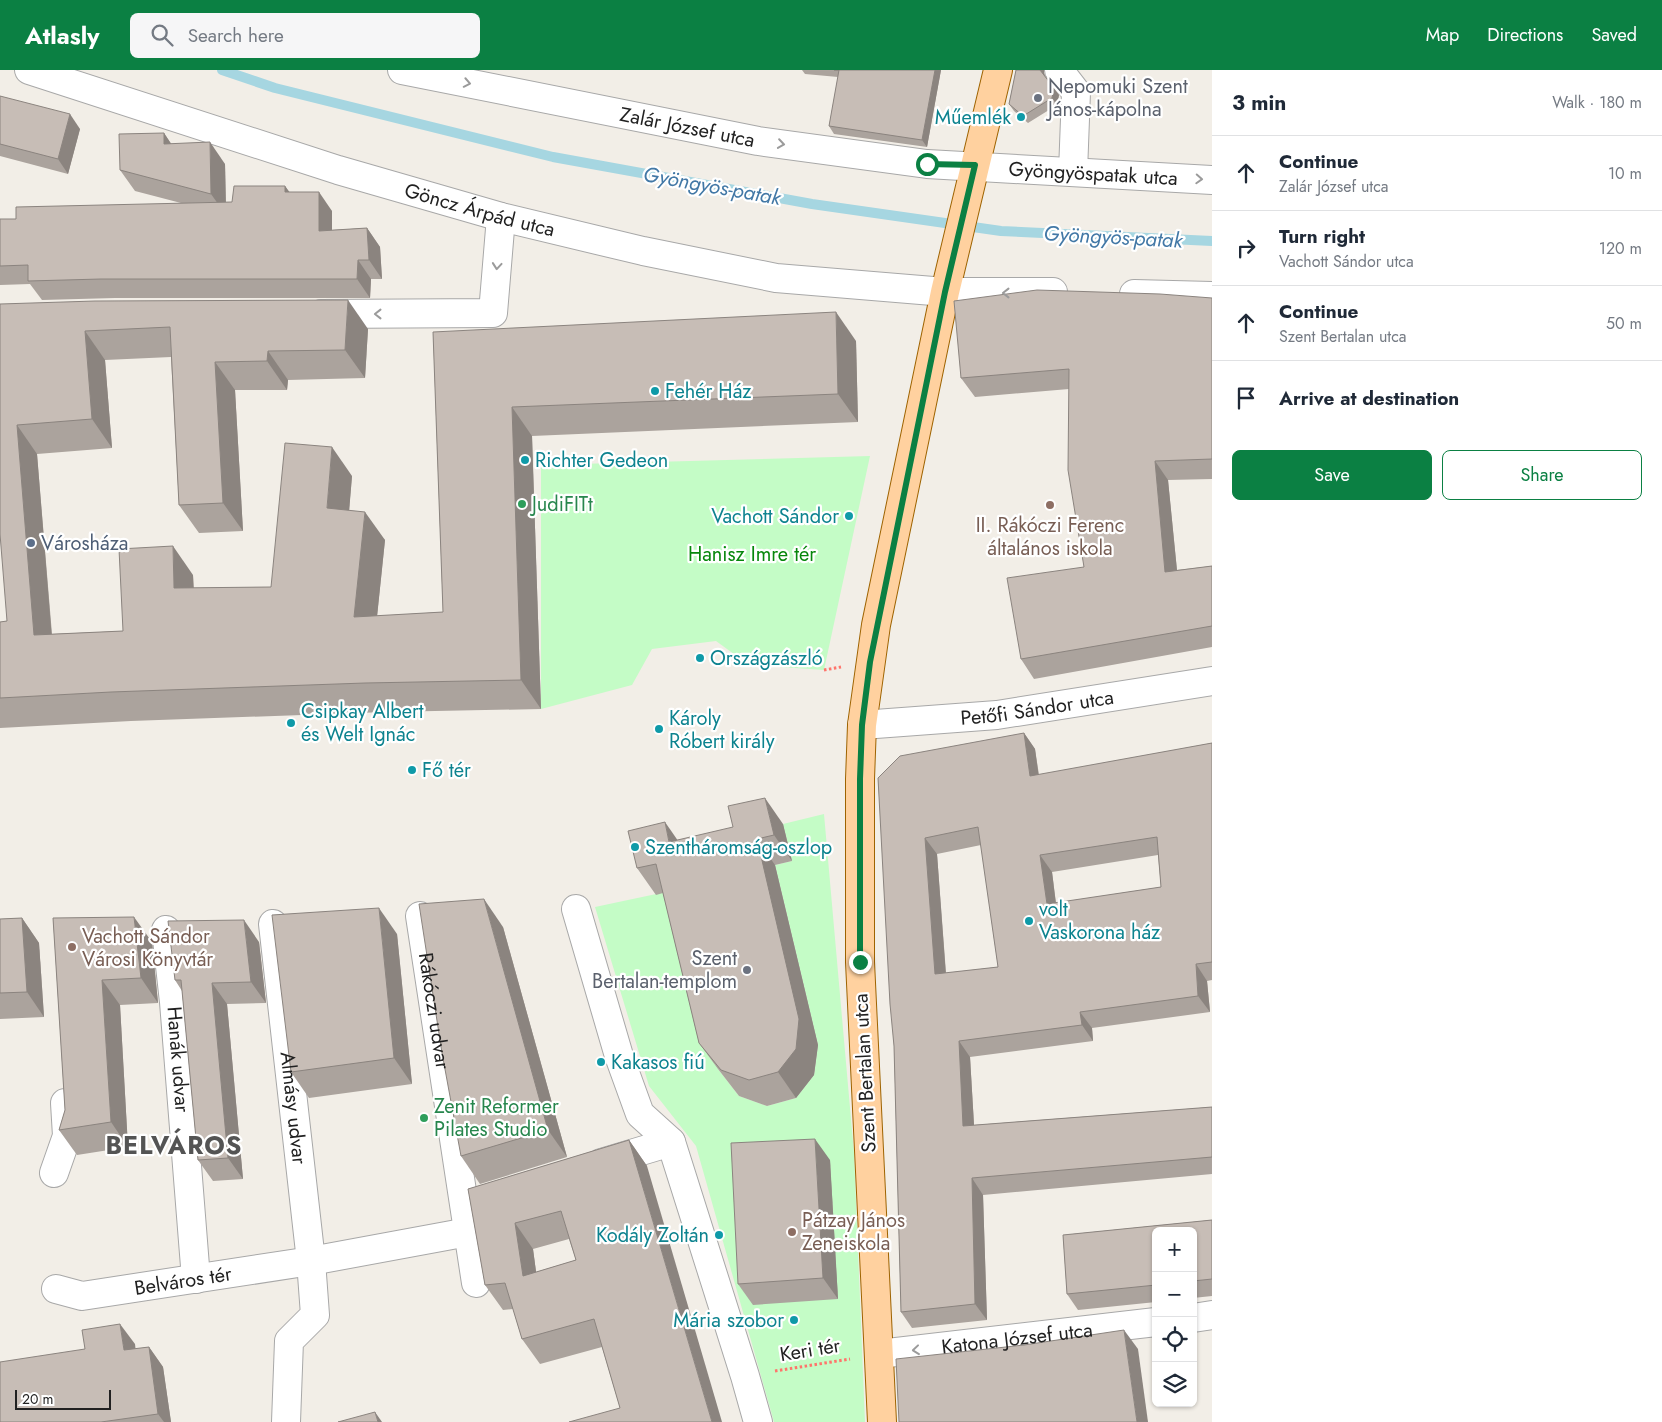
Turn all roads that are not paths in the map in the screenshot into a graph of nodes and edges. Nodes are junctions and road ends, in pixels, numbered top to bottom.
1 (29, 70) edge
2 (402, 70) edge
3 (998, 70) edge
4 (1059, 70) edge
5 (975, 165) junction
6 (1074, 172) junction
7 (1212, 180) edge
8 (501, 217) junction
9 (945, 292) junction
10 (1079, 293) edge
11 (1108, 293) edge
12 (1212, 296) edge
13 (294, 314) edge
14 (1212, 681) edge
15 (862, 725) junction
16 (576, 909) dead end
17 (420, 916) edge
18 (274, 924) edge
19 (166, 930) dead end
20 (64, 1081) edge
21 (671, 1142) junction
22 (580, 1169) edge
23 (54, 1173) dead end
24 (492, 1197) edge
25 (464, 1206) junction
26 (468, 1232) junction
27 (311, 1261) junction
28 (196, 1279) junction
29 (476, 1283) dead end
30 (56, 1289) dead end
31 (1212, 1315) edge
32 (1197, 1317) edge
33 (1152, 1322) edge
34 (879, 1354) junction
35 (286, 1422) edge
36 (758, 1422) edge
37 (882, 1422) edge

1 - 8 street, Göncz Árpád utca
2 -> 5 street, Zalár József utca
3 - 5 main road, Szent Bertalan utca
4 - 6 street
5 - 6 street, Gyöngyöspatak utca
5 - 9 main road, Szent Bertalan utca
6 -> 7 street, Gyöngyöspatak utca
8 - 9 street, Göncz Árpád utca
8 -> 13 street
10 -> 9 street, Göncz Árpád utca
9 - 15 main road, Szent Bertalan utca
11 - 12 street
14 - 15 street, Petőfi Sándor utca
15 - 34 main road, Szent Bertalan utca
16 - 21 street
17 - 25 street, Rákóczi udvar
18 - 27 street, Almásy udvar
19 - 28 street, Hanák udvar
20 - 23 street
21 - 22 street
21 - 36 street
24 - 25 street
25 - 26 street, Rákóczi udvar
26 - 27 street, Belváros tér
26 - 29 street, Rákóczi udvar
27 - 28 street, Belváros tér
27 - 35 street
28 - 30 street, Belváros tér
31 - 32 street
33 -> 34 street, Katona József utca
34 - 37 main road, Szent Bertalan utca

